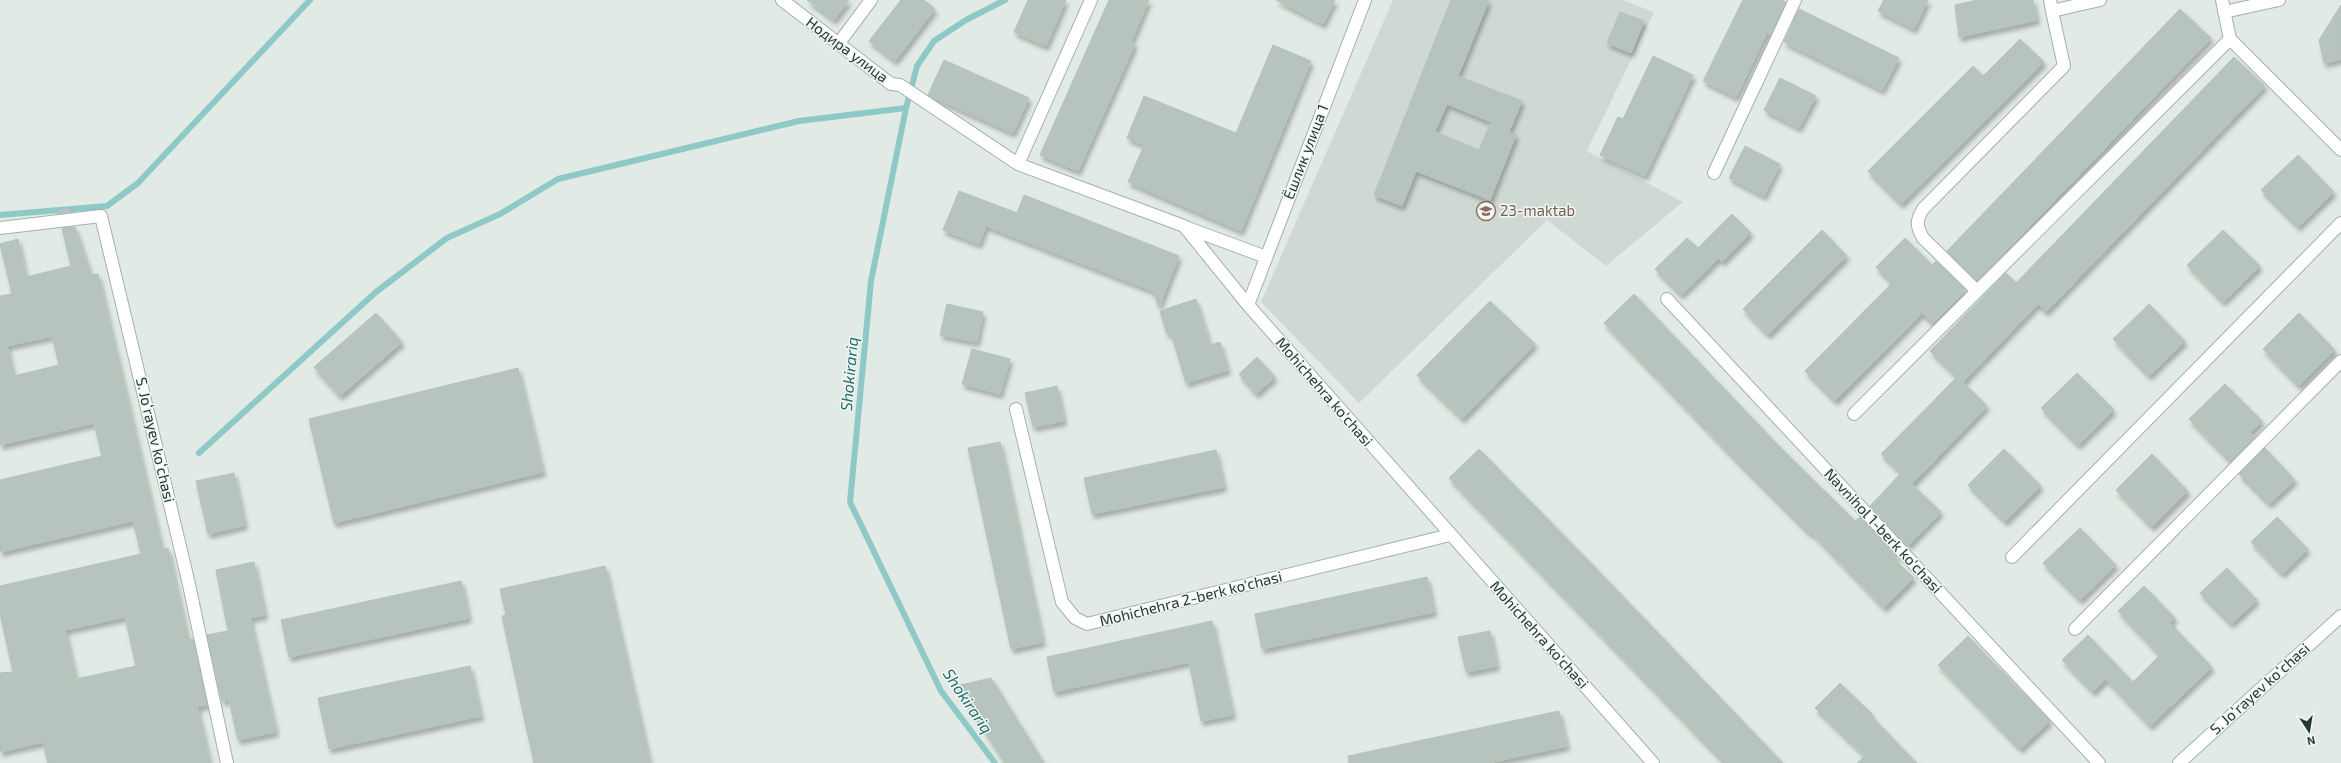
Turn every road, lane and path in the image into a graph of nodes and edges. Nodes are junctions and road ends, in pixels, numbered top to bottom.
1 (782, 0) edge
2 (871, 0) edge
3 (1091, 0) edge
4 (1365, 0) edge
5 (1795, 0) edge
6 (2100, 0) edge
7 (2222, 0) edge
8 (2279, 0) edge
9 (2051, 5) edge
10 (2224, 12) junction
11 (2230, 39) junction
12 (838, 43) junction
13 (2341, 150) edge
14 (1018, 164) junction
15 (1714, 174) dead end
16 (2341, 223) edge
17 (1184, 226) junction
18 (0, 228) edge
19 (1266, 257) junction
20 (1978, 291) junction
21 (1667, 299) dead end
22 (1248, 305) junction
23 (2341, 361) edge
24 (1016, 409) dead end
25 (1854, 414) dead end
26 (1450, 535) junction
27 (2012, 557) dead end
28 (2341, 616) edge
29 (2075, 628) dead end
30 (227, 763) edge
31 (1654, 763) edge
32 (2100, 763) edge
33 (2179, 763) edge

1 - 12 street, Нодира улица
2 - 12 street
3 - 14 street
4 - 19 street, Ёшлик улица 1
5 - 15 street
6 - 9 street
7 - 10 street
8 - 10 street
9 - 20 street
10 - 11 street
11 - 13 street
11 - 20 street
12 - 14 street, Нодира улица
14 - 17 street
16 - 27 street
17 - 19 street
17 - 22 street, Mohichehra ko'chasi
18 - 30 street, S. Joʻrayev koʻchasi
19 - 22 street, Ёшлик улица 1
20 - 25 street
21 - 32 street, Navnihol 1-berk ko'chasi
22 - 26 street, Mohichehra ko'chasi
23 - 29 street
24 - 26 street, Mohichehra 2-berk ko'chasi
26 - 31 street, Mohichehra ko'chasi
28 - 33 street, S. Joʻrayev koʻchasi

